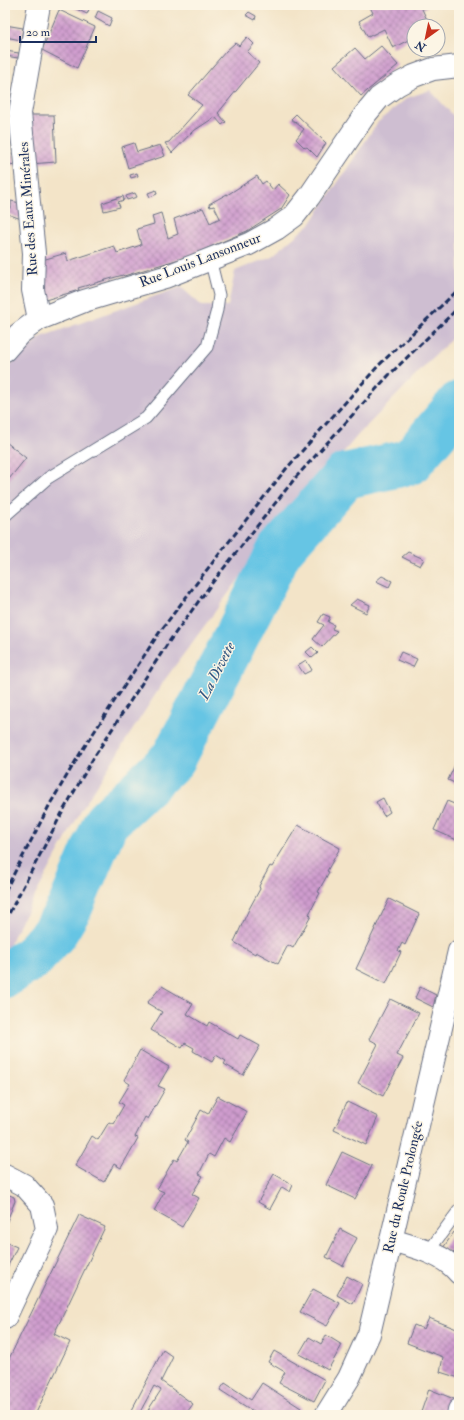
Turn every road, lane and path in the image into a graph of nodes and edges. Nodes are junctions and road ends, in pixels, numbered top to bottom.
1 (39, 5) edge
2 (459, 66) edge
3 (210, 259) junction
4 (38, 319) junction
5 (5, 350) edge
6 (5, 516) edge
7 (459, 951) edge
8 (5, 1175) edge
9 (459, 1210) edge
10 (391, 1240) junction
11 (428, 1252) junction
12 (459, 1273) edge
13 (5, 1318) edge
14 (459, 1410) edge
15 (326, 1415) edge
16 (458, 1415) edge

1 - 4 street, Rue des Eaux Minérales
2 - 3 street, Rue Louis Lansonneur
3 - 4 street, Rue Louis Lansonneur
3 - 6 lane
4 - 5 street, Rue Louis Lansonneur
7 - 10 street, Rue du Roule Prolongée
8 - 13 street
9 - 11 lane
10 - 11 street
10 - 15 street, Rue du Roule Prolongée
11 - 12 street
14 - 16 street

